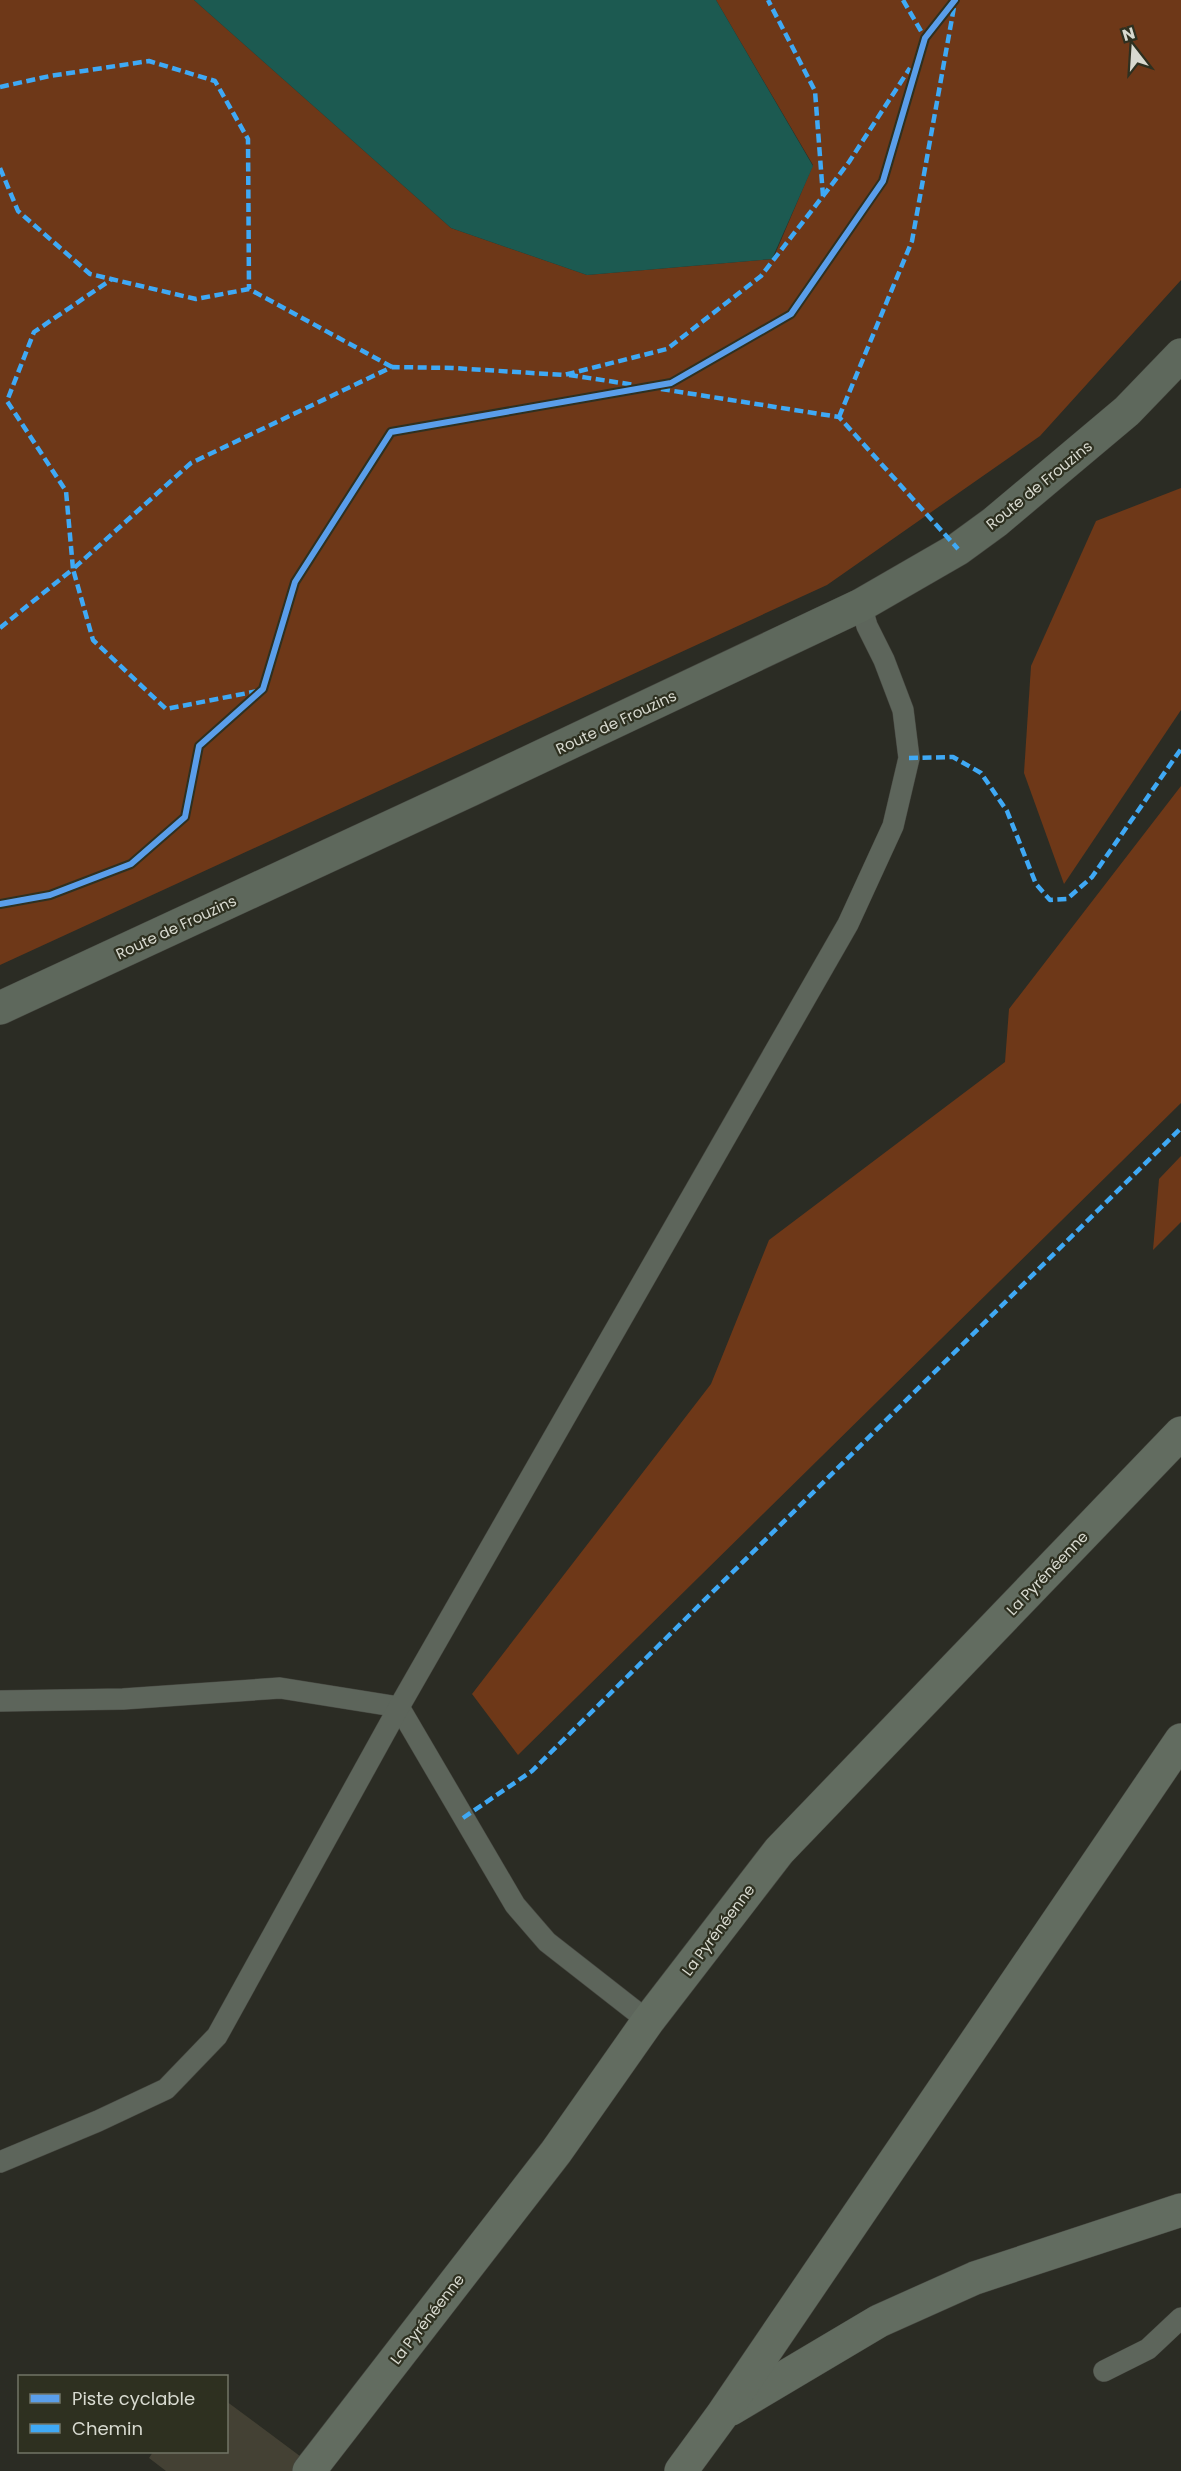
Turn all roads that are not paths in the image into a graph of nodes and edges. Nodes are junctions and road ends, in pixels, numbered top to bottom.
1 (1181, 354) edge
2 (861, 605) junction
3 (0, 1008) edge
4 (1181, 1433) edge
5 (0, 1701) edge
6 (399, 1707) junction
7 (1181, 1740) edge
8 (648, 2021) junction
9 (0, 2162) edge
10 (1181, 2210) edge
11 (1181, 2318) edge
12 (1104, 2371) dead end
13 (722, 2415) junction
14 (309, 2471) edge
15 (681, 2471) edge

1 - 2 main road, Route de Frouzins
2 - 3 main road, Route de Frouzins
2 - 6 lane
4 - 8 highway, La Pyrénéenne
5 - 6 lane
6 - 8 lane
6 - 9 lane
7 - 13 highway
8 - 14 highway, La Pyrénéenne
10 - 13 highway
11 - 12 lane
13 - 15 highway

